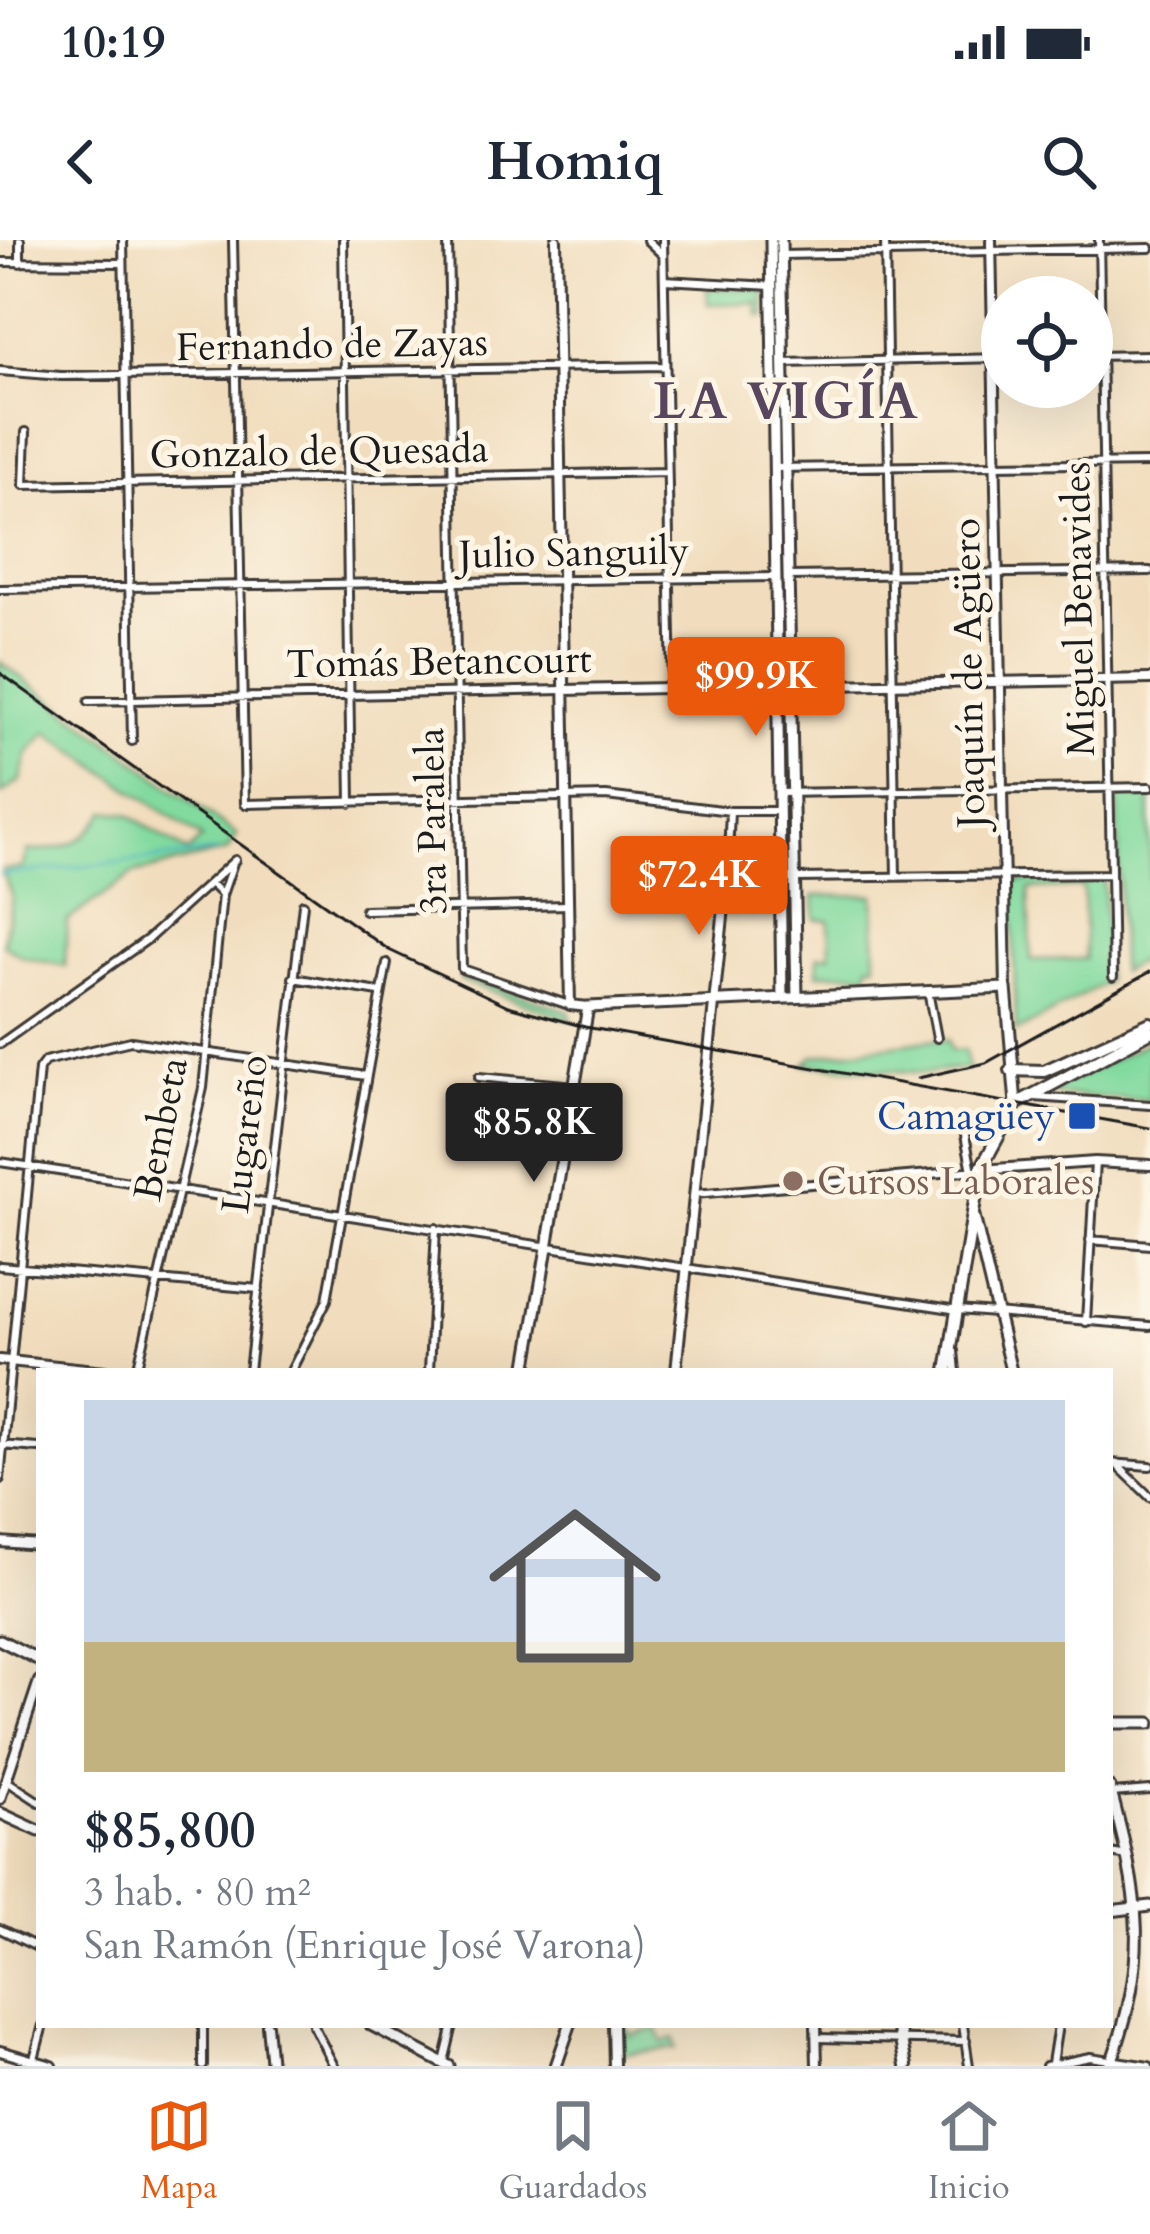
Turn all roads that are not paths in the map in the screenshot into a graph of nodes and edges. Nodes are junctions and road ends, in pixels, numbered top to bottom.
1 (20, 240) edge
2 (123, 240) edge
3 (233, 240) edge
4 (343, 240) edge
5 (448, 240) edge
6 (556, 240) edge
7 (646, 240) edge
8 (663, 240) edge
9 (771, 240) edge
10 (781, 240) edge
11 (885, 240) edge
12 (1100, 244) edge
13 (991, 246) edge
14 (1150, 248) edge
15 (885, 253) junction
16 (663, 255) junction
17 (776, 255) junction
18 (0, 262) edge
19 (20, 262) junction
20 (123, 263) junction
21 (993, 276) edge
22 (1101, 276) edge
23 (664, 280) junction
24 (772, 286) junction
25 (1150, 355) edge
26 (1113, 356) edge
27 (981, 358) edge
28 (886, 361) junction
29 (778, 363) junction
30 (665, 365) junction
31 (558, 368) junction
32 (451, 370) junction
33 (0, 371) edge
34 (345, 371) junction
35 (236, 374) junction
36 (125, 375) junction
37 (997, 408) edge
38 (1102, 408) edge
39 (26, 432) dead end
40 (1150, 463) edge
41 (1103, 464) junction
42 (995, 465) junction
43 (888, 466) junction
44 (780, 468) junction
45 (668, 472) junction
46 (560, 474) junction
47 (453, 476) junction
48 (346, 478) junction
49 (238, 481) junction
50 (127, 483) junction
51 (1150, 571) edge
52 (1105, 572) junction
53 (997, 573) junction
54 (890, 574) junction
55 (782, 576) junction
56 (670, 579) junction
57 (562, 580) junction
58 (454, 583) junction
59 (348, 585) junction
60 (240, 587) junction
61 (0, 589) edge
62 (129, 589) junction
63 (1150, 679) edge
64 (1107, 680) junction
65 (1000, 681) junction
66 (893, 683) junction
67 (783, 684) junction
68 (672, 687) junction
69 (564, 689) junction
70 (456, 692) junction
71 (350, 694) junction
72 (242, 697) junction
73 (89, 700) dead end
74 (131, 700) junction
75 (132, 741) dead end
76 (1150, 787) edge
77 (1110, 788) junction
78 (1001, 790) junction
79 (896, 791) junction
80 (784, 793) junction
81 (566, 797) junction
82 (459, 800) junction
83 (351, 803) junction
84 (779, 811) junction
85 (730, 812) junction
86 (1111, 874) junction
87 (1003, 876) junction
88 (896, 877) junction
89 (727, 878) junction
90 (786, 878) junction
91 (211, 884) junction
92 (222, 895) junction
93 (303, 904) dead end
94 (568, 905) junction
95 (461, 907) junction
96 (365, 910) dead end
97 (387, 963) dead end
98 (1113, 977) dead end
99 (293, 978) junction
100 (788, 984) junction
101 (1006, 988) junction
102 (928, 991) junction
103 (380, 992) junction
104 (782, 997) junction
105 (797, 997) junction
106 (715, 1002) junction
107 (571, 1005) junction
108 (588, 1007) junction
109 (1150, 1023) edge
110 (1150, 1032) edge
111 (937, 1039) dead end
112 (0, 1044) edge
113 (207, 1052) junction
114 (283, 1063) junction
115 (1011, 1070) junction
116 (366, 1076) junction
117 (479, 1077) dead end
118 (1051, 1082) junction
119 (574, 1086) junction
120 (1021, 1100) junction
121 (1053, 1100) junction
122 (1150, 1106) edge
123 (964, 1130) dead end
124 (0, 1162) edge
125 (1095, 1162) junction
126 (1150, 1165) edge
127 (28, 1166) junction
128 (976, 1170) junction
129 (182, 1190) junction
130 (694, 1194) junction
131 (266, 1201) junction
132 (341, 1212) junction
133 (974, 1216) junction
134 (436, 1228) junction
135 (1090, 1240) junction
136 (1150, 1245) edge
137 (546, 1246) junction
138 (0, 1266) edge
139 (685, 1267) junction
140 (19, 1268) junction
141 (160, 1281) junction
142 (259, 1289) junction
143 (958, 1310) junction
144 (998, 1314) junction
145 (1086, 1322) junction
146 (1150, 1326) edge
147 (5, 1360) edge
148 (78, 1368) edge
149 (138, 1368) edge
150 (249, 1368) edge
151 (293, 1368) edge
152 (429, 1368) edge
153 (526, 1368) edge
154 (676, 1368) edge
155 (951, 1368) edge
156 (1010, 1368) edge
157 (1, 1446) edge
158 (36, 1448) edge
159 (1113, 1463) edge
160 (1150, 1466) edge
161 (0, 1479) edge
162 (1150, 1497) edge
163 (0, 1542) edge
164 (36, 1545) edge
165 (1, 1642) edge
166 (36, 1659) edge
167 (36, 1690) edge
168 (1150, 1722) edge
169 (1113, 1723) edge
170 (7, 1781) junction
171 (1113, 1790) edge
172 (1150, 1790) edge
173 (1113, 1798) edge
174 (0, 1799) edge
175 (36, 1800) edge
176 (0, 1813) edge
177 (36, 1831) edge
178 (1113, 1854) edge
179 (1128, 1856) junction
180 (1147, 1906) edge
181 (1113, 1911) edge
182 (0, 1929) edge
183 (36, 1947) edge
184 (42, 2028) edge
185 (203, 2028) edge
186 (267, 2028) edge
187 (315, 2028) edge
188 (380, 2028) edge
189 (452, 2028) edge
190 (569, 2028) edge
191 (613, 2028) edge
192 (816, 2028) edge
193 (898, 2028) edge
194 (964, 2028) edge
195 (1057, 2028) edge
196 (816, 2038) junction
197 (900, 2039) junction
198 (966, 2041) junction
199 (0, 2051) edge
200 (1113, 2061) edge
201 (33, 2063) edge
202 (445, 2065) edge
203 (1049, 2065) edge
204 (52, 2066) edge
205 (203, 2066) edge
206 (271, 2066) edge
207 (334, 2066) edge
208 (556, 2066) edge
209 (614, 2066) edge
210 (817, 2066) edge
211 (906, 2066) edge
212 (969, 2066) edge
213 (1149, 2066) edge

1 - 19 street
2 - 20 street
3 - 35 street
4 - 34 street
5 - 32 street, 3ra Paralela
6 - 31 street
7 - 16 street
8 - 16 street
9 - 17 main road
10 - 17 main road
11 - 15 street
12 - 13 street
12 - 14 street
12 - 22 street, Miguel Benavides
13 - 15 street
13 - 21 street, Joaquín de Agüero
15 - 17 street
15 - 28 street
16 - 23 street
17 - 24 main road
17 - 29 main road
18 - 19 street
19 - 20 street
20 - 36 street
23 - 24 street
23 - 30 street
24 - 29 main road
25 - 26 street
27 - 28 street
28 - 29 street
28 - 43 street
29 - 44 main road
30 - 31 street, Fernando de Zayas
30 - 45 street
31 - 32 street, Fernando de Zayas
31 - 46 street
32 - 34 street, Fernando de Zayas
32 - 47 street, 3ra Paralela
33 - 36 street, Fernando de Zayas
34 - 35 street, Fernando de Zayas
34 - 48 street
35 - 36 street, Fernando de Zayas
35 - 49 street
36 - 50 street
37 - 42 street, Joaquín de Agüero
38 - 41 street, Miguel Benavides
39 - 50 street, Gonzalo de Quesada
40 - 41 street
41 - 42 street
41 - 52 street, Miguel Benavides
42 - 43 street
42 - 53 street, Joaquín de Agüero
43 - 44 street
43 - 54 street
44 - 55 main road
45 - 46 street, Gonzalo de Quesada
45 - 56 street
46 - 47 street, Gonzalo de Quesada
46 - 57 street
47 - 48 street, Gonzalo de Quesada
47 - 58 street, 3ra Paralela
48 - 49 street, Gonzalo de Quesada
48 - 59 street
49 - 50 street, Gonzalo de Quesada
49 - 60 street
50 - 62 street
51 - 52 street, Julio Sanguily
52 - 53 street, Julio Sanguily
52 - 64 street, Miguel Benavides
53 - 54 street, Julio Sanguily
53 - 65 street, Joaquín de Agüero
54 - 55 street, Julio Sanguily
54 - 66 street
55 - 56 street, Julio Sanguily
55 - 67 main road
56 - 57 street, Julio Sanguily
56 - 68 street
57 - 58 street, Julio Sanguily
57 - 69 street
58 - 59 street, Julio Sanguily
58 - 70 street, 3ra Paralela
59 - 60 street, Julio Sanguily
59 - 71 street
60 - 62 street, Julio Sanguily
60 - 72 street
61 - 62 street, Julio Sanguily
62 - 74 street
63 - 64 street, Tomás Betancourt
64 - 65 street, Tomás Betancourt
64 - 77 street, Miguel Benavides
65 - 66 street, Tomás Betancourt
65 - 78 street, Joaquín de Agüero
66 - 67 street, Tomás Betancourt
66 - 79 street
67 - 68 street, Tomás Betancourt
67 - 80 main road
68 - 69 street, Tomás Betancourt
69 - 70 street, Tomás Betancourt
69 - 81 street
70 - 71 street, Tomás Betancourt
70 - 82 street, 3ra Paralela
71 - 72 street, Tomás Betancourt
71 - 83 street
72 - 74 street, Tomás Betancourt
72 - 83 street
73 - 74 street, Tomás Betancourt
74 - 75 street
76 - 77 street
77 - 78 street
77 - 86 street, Miguel Benavides
78 - 79 street
78 - 87 street, Joaquín de Agüero
79 - 80 street
79 - 88 street
80 - 84 main road
80 - 90 main road
81 - 82 street
81 - 85 street
81 - 94 street
82 - 83 street
82 - 95 street, 3ra Paralela
84 - 85 street
84 - 90 main road
85 - 89 street
86 - 87 street
86 - 98 street, Miguel Benavides
87 - 88 street
87 - 101 street, Joaquín de Agüero
88 - 90 street
89 - 90 street
89 - 106 street
90 - 100 main road
91 - 92 street
91 - 92 street, Bembeta
91 - 112 street
92 - 113 street, Bembeta
93 - 99 street, Lugareño
94 - 95 street
94 - 107 street
95 - 96 street
95 - 107 street, 3ra Paralela
97 - 103 street
99 - 103 street
99 - 114 street, Lugareño
100 - 104 main road
100 - 105 main road
101 - 102 main road
101 - 115 main road, Joaquín de Agüero
102 - 105 main road
102 - 111 street
103 - 116 street
104 - 105 main road
104 - 106 main road
106 - 108 main road
106 - 130 street
107 - 108 street
108 - 119 main road
109 - 115 main road
110 - 118 main road
113 - 114 street
113 - 127 street
113 - 129 street, Bembeta
114 - 116 street
114 - 131 street, Lugareño
115 - 120 main road, Joaquín de Agüero
116 - 132 street
117 - 119 street
118 - 120 main road
118 - 121 street
119 - 137 main road
120 - 121 street
120 - 128 main road
121 - 122 street
123 - 128 street
124 - 127 street
125 - 126 street
125 - 128 street
125 - 135 street
127 - 129 street
127 - 140 street
128 - 130 street
128 - 133 main road
129 - 131 street
129 - 141 street, Bembeta
130 - 139 street
131 - 132 street
131 - 142 street, Lugareño
132 - 134 street
132 - 151 street
133 - 143 main road
133 - 144 main road
134 - 137 street
134 - 152 street
135 - 136 street
135 - 145 street
137 - 139 street
137 - 153 main road
138 - 140 street
139 - 143 street
139 - 154 street
140 - 141 street
140 - 147 street
141 - 142 street
141 - 149 street, Bembeta
142 - 150 street, Lugareño
143 - 144 street
143 - 155 main road
144 - 145 street
144 - 156 main road
145 - 146 street
147 - 148 street
147 - 157 street
157 - 158 street
157 - 161 street
159 - 160 street
159 - 162 street
163 - 164 street
165 - 166 main road
167 - 170 street
168 - 169 main road
170 - 174 street
170 - 175 street
171 - 172 street
173 - 179 main road
176 - 177 main road
178 - 179 street
179 - 180 main road
180 - 181 main road
180 - 200 main road
182 - 183 street
184 - 201 street
185 - 205 street
186 - 206 street
187 - 207 street
188 - 202 main road
189 - 202 street
190 - 208 main road
191 - 209 street
192 - 196 street
193 - 197 main road
194 - 198 street
195 - 203 street
196 - 197 street
196 - 210 street
197 - 198 street
197 - 211 main road
198 - 212 street
199 - 201 street
200 - 203 street
200 - 213 street
201 - 204 street

